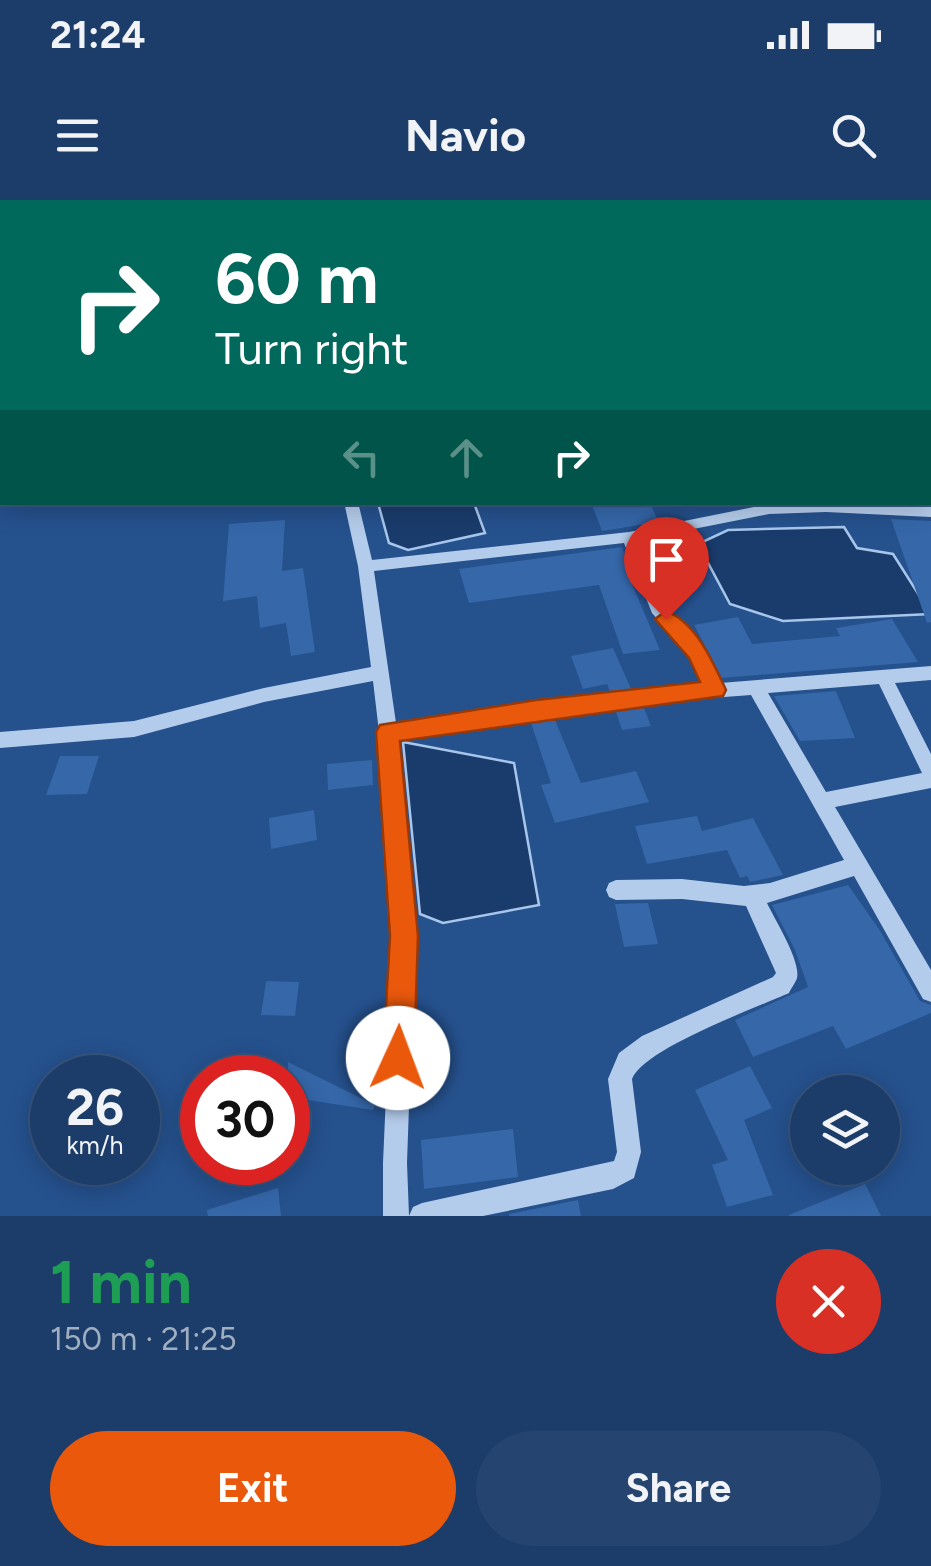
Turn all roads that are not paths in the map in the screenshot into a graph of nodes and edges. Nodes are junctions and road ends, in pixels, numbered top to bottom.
1 (251, 200) edge
2 (263, 200) edge
3 (352, 505) edge
4 (707, 505) edge
5 (886, 506) edge
6 (750, 507) edge
7 (931, 512) edge
8 (713, 519) junction
9 (629, 536) junction
10 (366, 566) junction
11 (378, 673) junction
12 (931, 673) edge
13 (883, 674) junction
14 (755, 686) junction
15 (715, 690) junction
16 (388, 732) junction
17 (0, 740) edge
18 (931, 773) edge
19 (931, 780) edge
20 (822, 802) junction
21 (858, 865) junction
22 (616, 890) dead end
23 (752, 895) junction
24 (931, 991) edge
25 (396, 1216) edge
26 (422, 1216) edge

1 - 2 street
3 - 10 street
4 - 8 street
5 - 6 street
5 - 7 street
6 - 8 street
8 - 9 street
9 - 10 street
9 - 15 street
10 - 11 street
11 - 16 street
11 - 17 street
12 - 13 street
13 - 14 street
13 - 18 street
14 - 15 street
14 - 20 street
15 - 16 street
16 - 25 street
19 - 20 street
20 - 21 street
21 - 23 street
21 - 24 street
22 - 23 street
23 - 26 street

